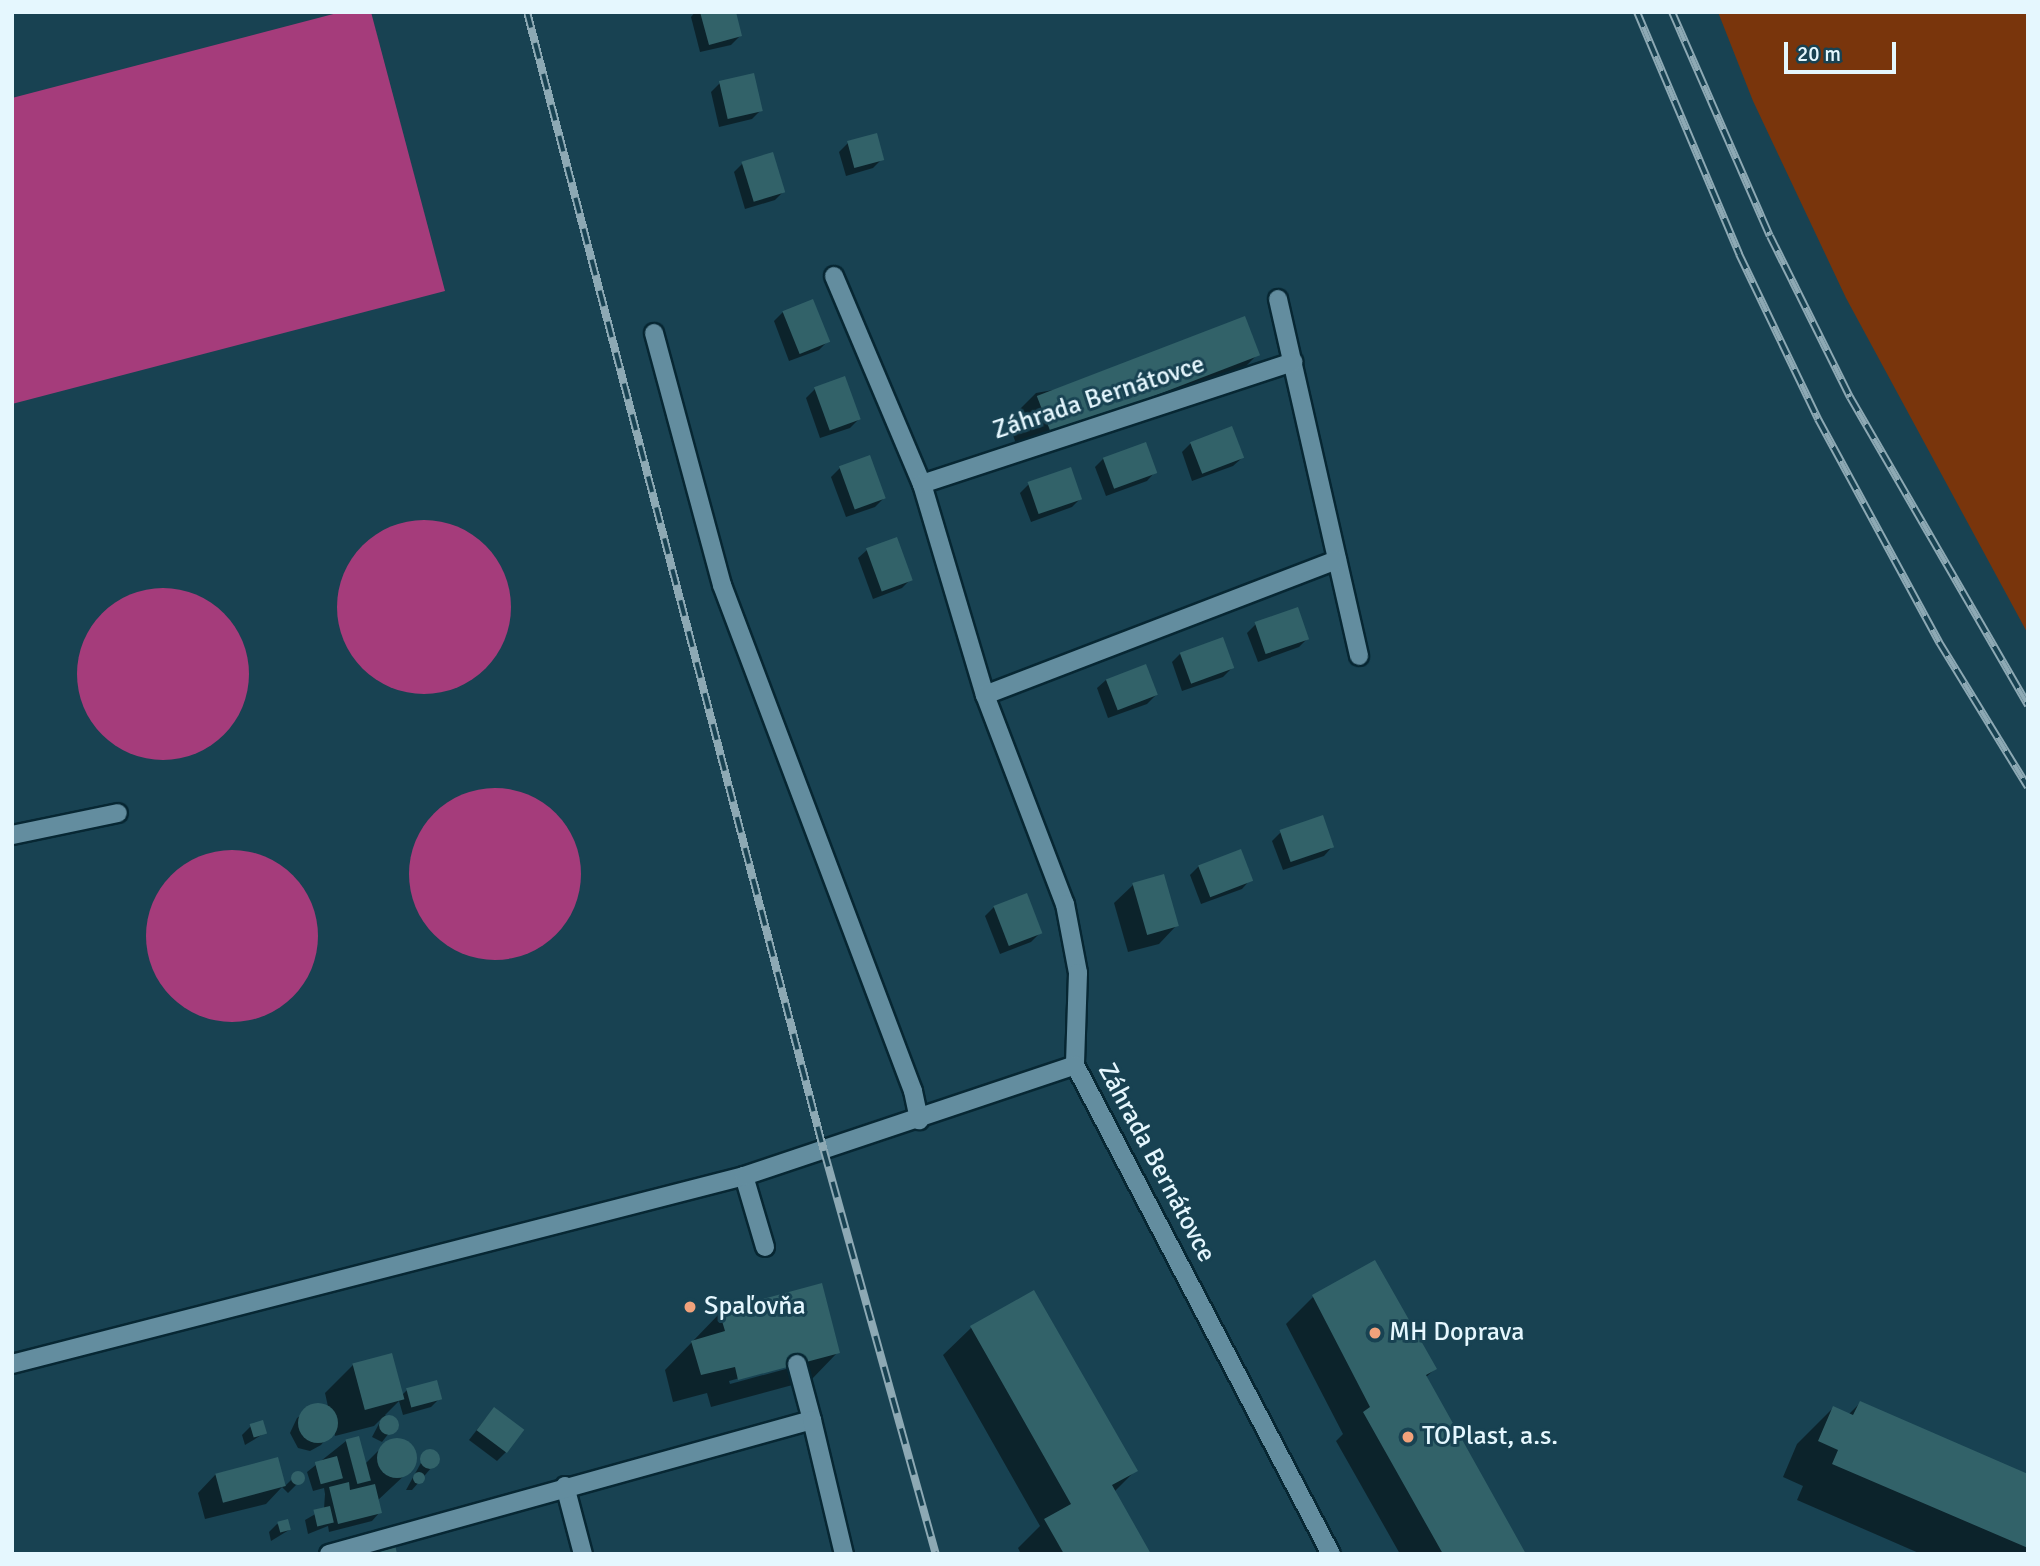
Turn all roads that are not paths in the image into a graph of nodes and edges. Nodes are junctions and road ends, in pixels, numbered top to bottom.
1 (834, 276) dead end
2 (1278, 299) dead end
3 (654, 332) dead end
4 (1293, 362) junction
5 (922, 484) junction
6 (1338, 560) junction
7 (1359, 656) dead end
8 (985, 695) junction
9 (118, 813) dead end
10 (12, 835) edge
11 (1075, 1065) junction
12 (919, 1120) junction
13 (744, 1176) junction
14 (765, 1247) dead end
15 (12, 1364) edge
16 (797, 1364) dead end
17 (812, 1420) junction
18 (565, 1486) junction
19 (329, 1554) edge
20 (583, 1554) edge
21 (844, 1554) edge
22 (1331, 1554) edge

1 - 5 street, Záhrada Bernátovce
2 - 4 street
3 - 12 street
4 - 5 street, Záhrada Bernátovce
4 - 6 street
5 - 8 street, Záhrada Bernátovce
6 - 7 street
6 - 8 street
8 - 11 street, Záhrada Bernátovce
9 - 10 street
11 - 12 street
11 - 22 street, Záhrada Bernátovce
12 - 13 street
13 - 14 street
13 - 15 street
16 - 17 street
17 - 18 street
17 - 21 street
18 - 19 street
18 - 20 street

